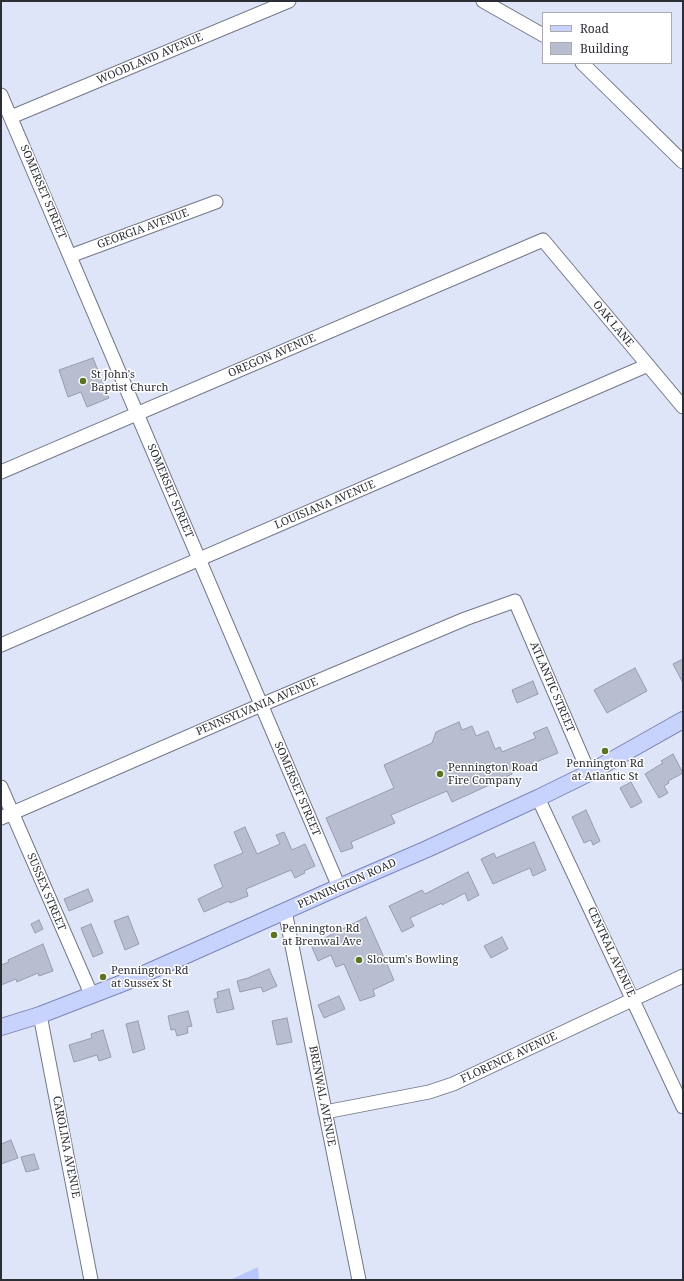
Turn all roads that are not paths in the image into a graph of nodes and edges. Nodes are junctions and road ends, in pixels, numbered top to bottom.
1 (289, 1) edge
2 (483, 1) edge
3 (542, 34) edge
4 (583, 64) edge
5 (1, 95) edge
6 (11, 117) junction
7 (683, 162) edge
8 (216, 202) dead end
9 (544, 240) joint
10 (70, 256) junction
11 (648, 365) junction
12 (683, 407) edge
13 (137, 414) junction
14 (1, 472) edge
15 (199, 559) junction
16 (515, 601) joint
17 (1, 645) edge
18 (261, 705) junction
19 (683, 720) edge
20 (589, 773) junction
21 (1, 787) edge
22 (538, 798) junction
23 (7, 815) edge
24 (338, 887) junction
25 (285, 911) junction
26 (683, 976) edge
27 (92, 996) junction
28 (633, 1000) junction
29 (40, 1015) junction
30 (1, 1027) edge
31 (683, 1107) edge
32 (325, 1112) junction
33 (91, 1280) edge
34 (359, 1280) edge

1 - 6 street, WOODLAND AVENUE
2 - 3 street
4 - 7 street
5 - 6 street, SOMERSET STREET
6 - 10 street, SOMERSET STREET
8 - 10 street, GEORGIA AVENUE
9 - 11 street, OAK LANE
9 - 13 street, OREGON AVENUE
10 - 13 street, SOMERSET STREET
11 - 12 street, OAK LANE
11 - 15 street, LOUISIANA AVENUE
13 - 14 street, OREGON AVENUE
13 - 15 street, SOMERSET STREET
15 - 17 street, LOUISIANA AVENUE
15 - 18 street, SOMERSET STREET
16 - 18 street, PENNSYLVANIA AVENUE
16 - 20 street, ATLANTIC STREET
18 - 23 street, PENNSYLVANIA AVENUE
18 - 24 street, SOMERSET STREET
19 - 20 main road, PENNINGTON ROAD
20 - 22 main road, PENNINGTON ROAD
21 - 23 street, SUSSEX STREET
22 - 24 main road, PENNINGTON ROAD
22 - 28 street, CENTRAL AVENUE
23 - 27 street, SUSSEX STREET
24 - 25 main road, PENNINGTON ROAD
25 - 27 main road, PENNINGTON ROAD
25 - 32 street, BRENWAL AVENUE
26 - 28 street, FLORENCE AVENUE
27 - 29 main road, PENNINGTON ROAD
28 - 31 street, CENTRAL AVENUE
28 - 32 street, FLORENCE AVENUE
29 - 30 main road, PENNINGTON ROAD
29 - 33 street, CAROLINA AVENUE
32 - 34 street, BRENWAL AVENUE

